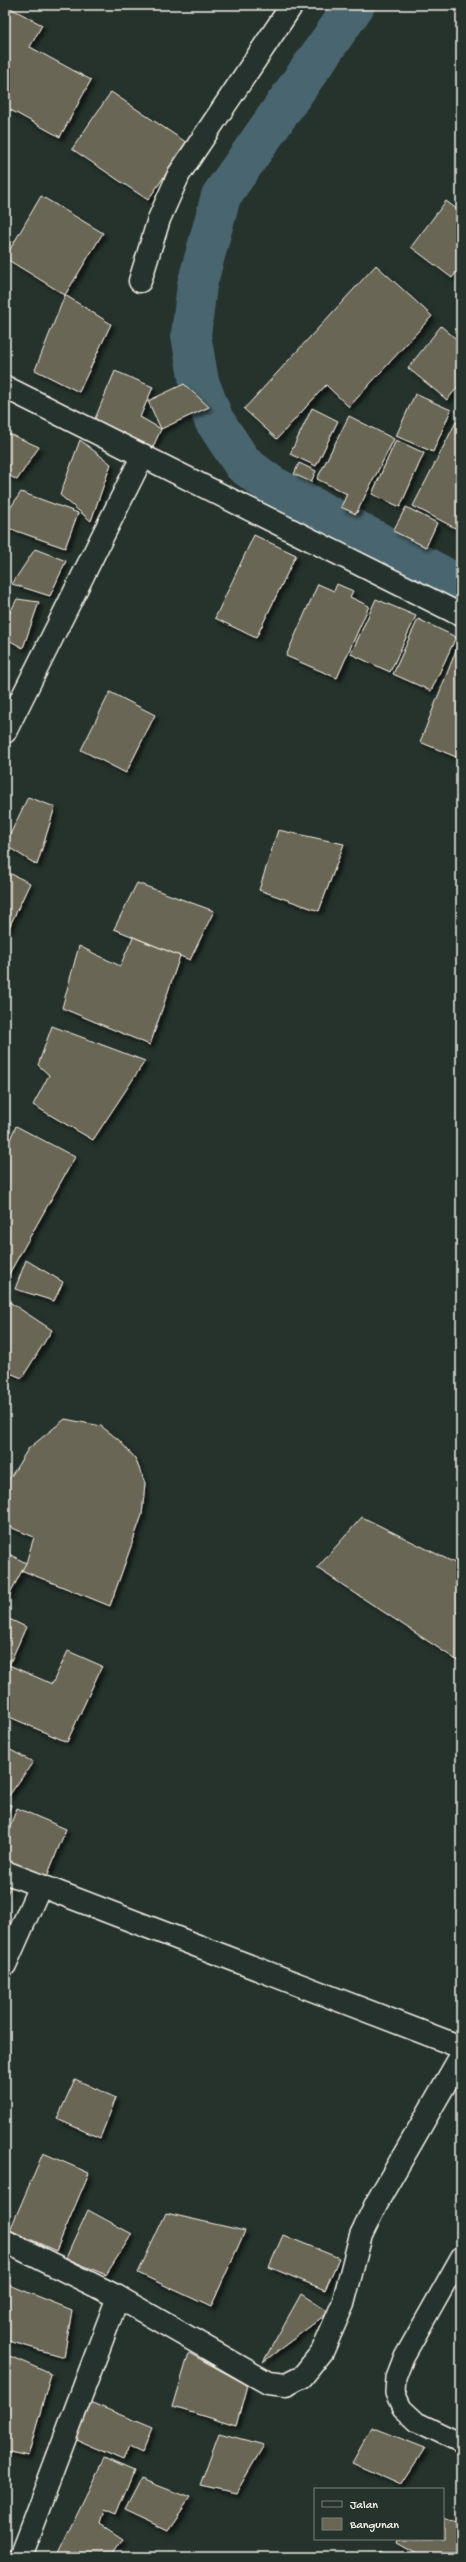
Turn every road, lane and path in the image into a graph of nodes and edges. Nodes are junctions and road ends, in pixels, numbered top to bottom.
1 (292, 5) edge
2 (140, 281) dead end
3 (5, 386) edge
4 (143, 455) junction
5 (461, 615) edge
6 (5, 732) edge
7 (5, 1872) edge
8 (40, 1886) junction
9 (5, 1965) edge
10 (461, 2047) edge
11 (461, 2056) edge
12 (5, 2241) edge
13 (461, 2256) edge
14 (118, 2297) junction
15 (461, 2443) edge
16 (20, 2557) edge

1 - 2 street
3 - 4 street
4 - 5 street
4 - 6 street
7 - 8 street
8 - 9 street
8 - 10 street
11 - 14 street
12 - 14 street
13 - 15 lane
14 - 16 street

